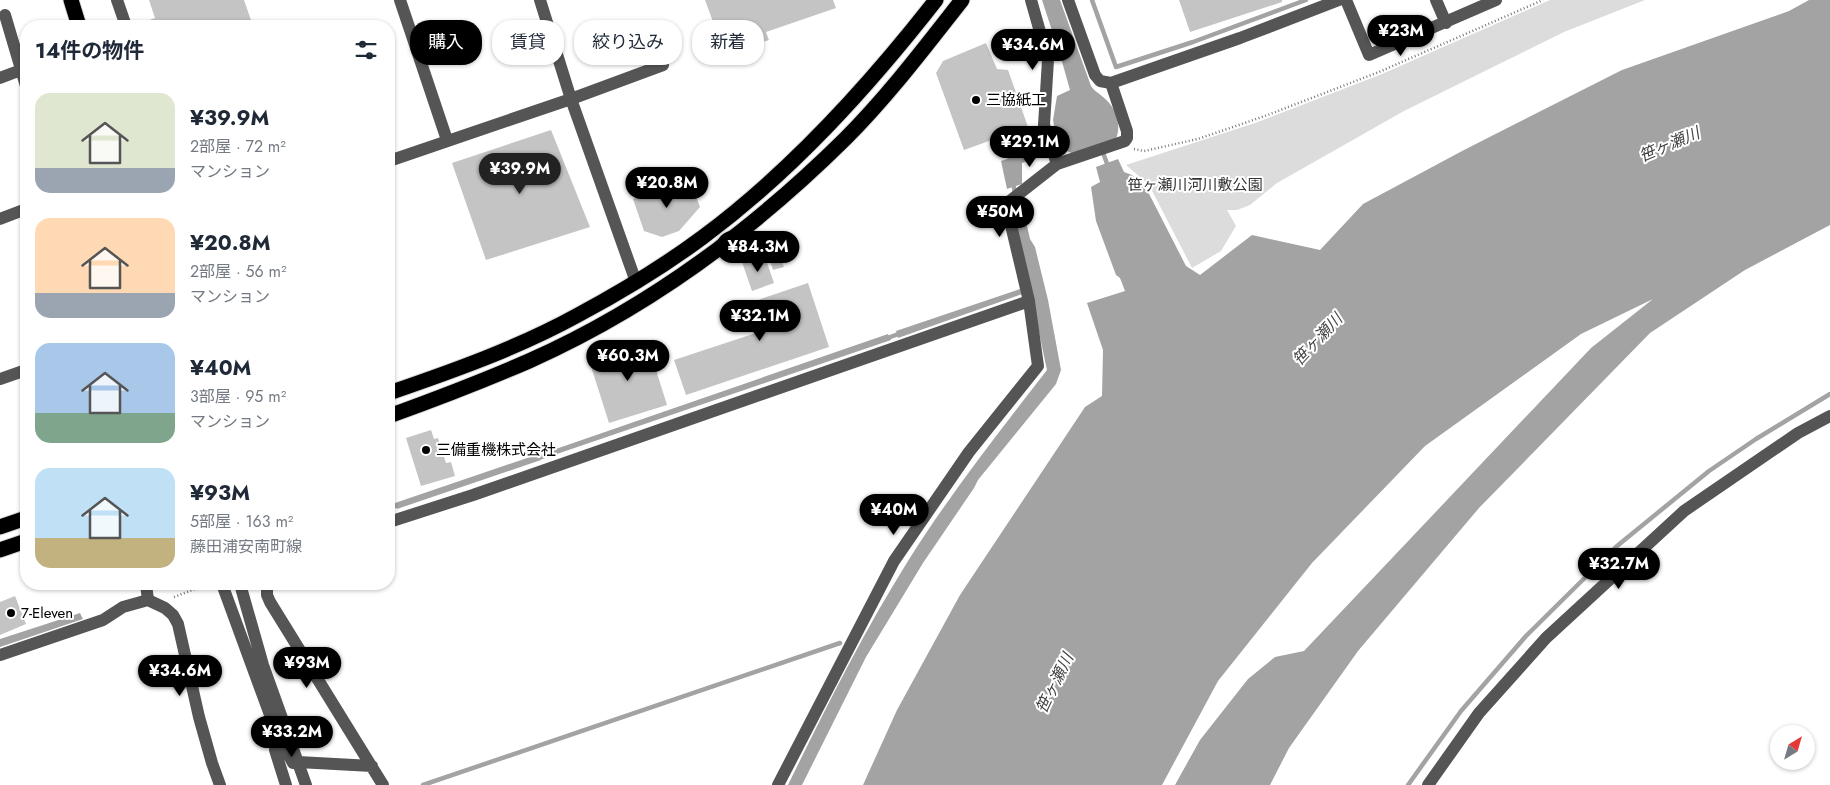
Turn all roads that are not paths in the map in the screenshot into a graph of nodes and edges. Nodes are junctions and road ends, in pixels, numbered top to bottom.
1 (71, 0) edge
2 (116, 0) edge
3 (400, 0) edge
4 (540, 0) edge
5 (936, 0) edge
6 (962, 0) edge
7 (1031, 0) edge
8 (1068, 0) edge
9 (1339, 0) edge
10 (1346, 0) edge
11 (1436, 0) edge
12 (1496, 0) edge
13 (5, 15) dead end
14 (77, 20) edge
15 (124, 20) edge
16 (1446, 23) junction
17 (663, 65) dead end
18 (20, 67) edge
19 (20, 70) edge
20 (0, 78) edge
21 (1111, 83) junction
22 (571, 99) junction
23 (447, 140) junction
24 (395, 159) edge
25 (1055, 159) junction
26 (20, 212) edge
27 (0, 219) edge
28 (636, 282) junction
29 (1027, 294) junction
30 (20, 372) edge
31 (0, 379) edge
32 (395, 391) edge
33 (395, 414) edge
34 (1830, 416) edge
35 (20, 520) edge
36 (395, 520) edge
37 (0, 527) edge
38 (20, 543) edge
39 (0, 550) edge
40 (148, 590) edge
41 (224, 590) edge
42 (242, 590) edge
43 (267, 590) edge
44 (153, 601) junction
45 (0, 655) edge
46 (277, 734) junction
47 (298, 762) junction
48 (372, 766) junction
49 (304, 780) edge
50 (220, 785) edge
51 (286, 785) edge
52 (382, 785) edge
53 (778, 785) edge
54 (1428, 785) edge

1 - 14 highway
2 - 15 street
3 - 23 street
4 - 22 street
5 - 28 highway
6 - 33 highway
7 - 25 street
8 - 21 street
9 - 21 street
10 - 16 street
11 - 16 street
12 - 16 street
13 - 18 street
17 - 22 street
19 - 20 street
21 - 25 street
22 - 23 street
22 - 28 street
23 - 24 street
25 - 29 street
26 - 27 street
28 - 32 highway
29 - 36 street
29 - 53 street
30 - 31 street
34 - 54 street
35 - 37 highway
38 - 39 highway
40 - 44 street
41 - 46 street
42 - 47 street
43 - 48 street
44 - 45 street
44 - 50 street
46 - 49 street
46 - 51 street
47 - 48 street
47 - 49 street
48 - 52 street

